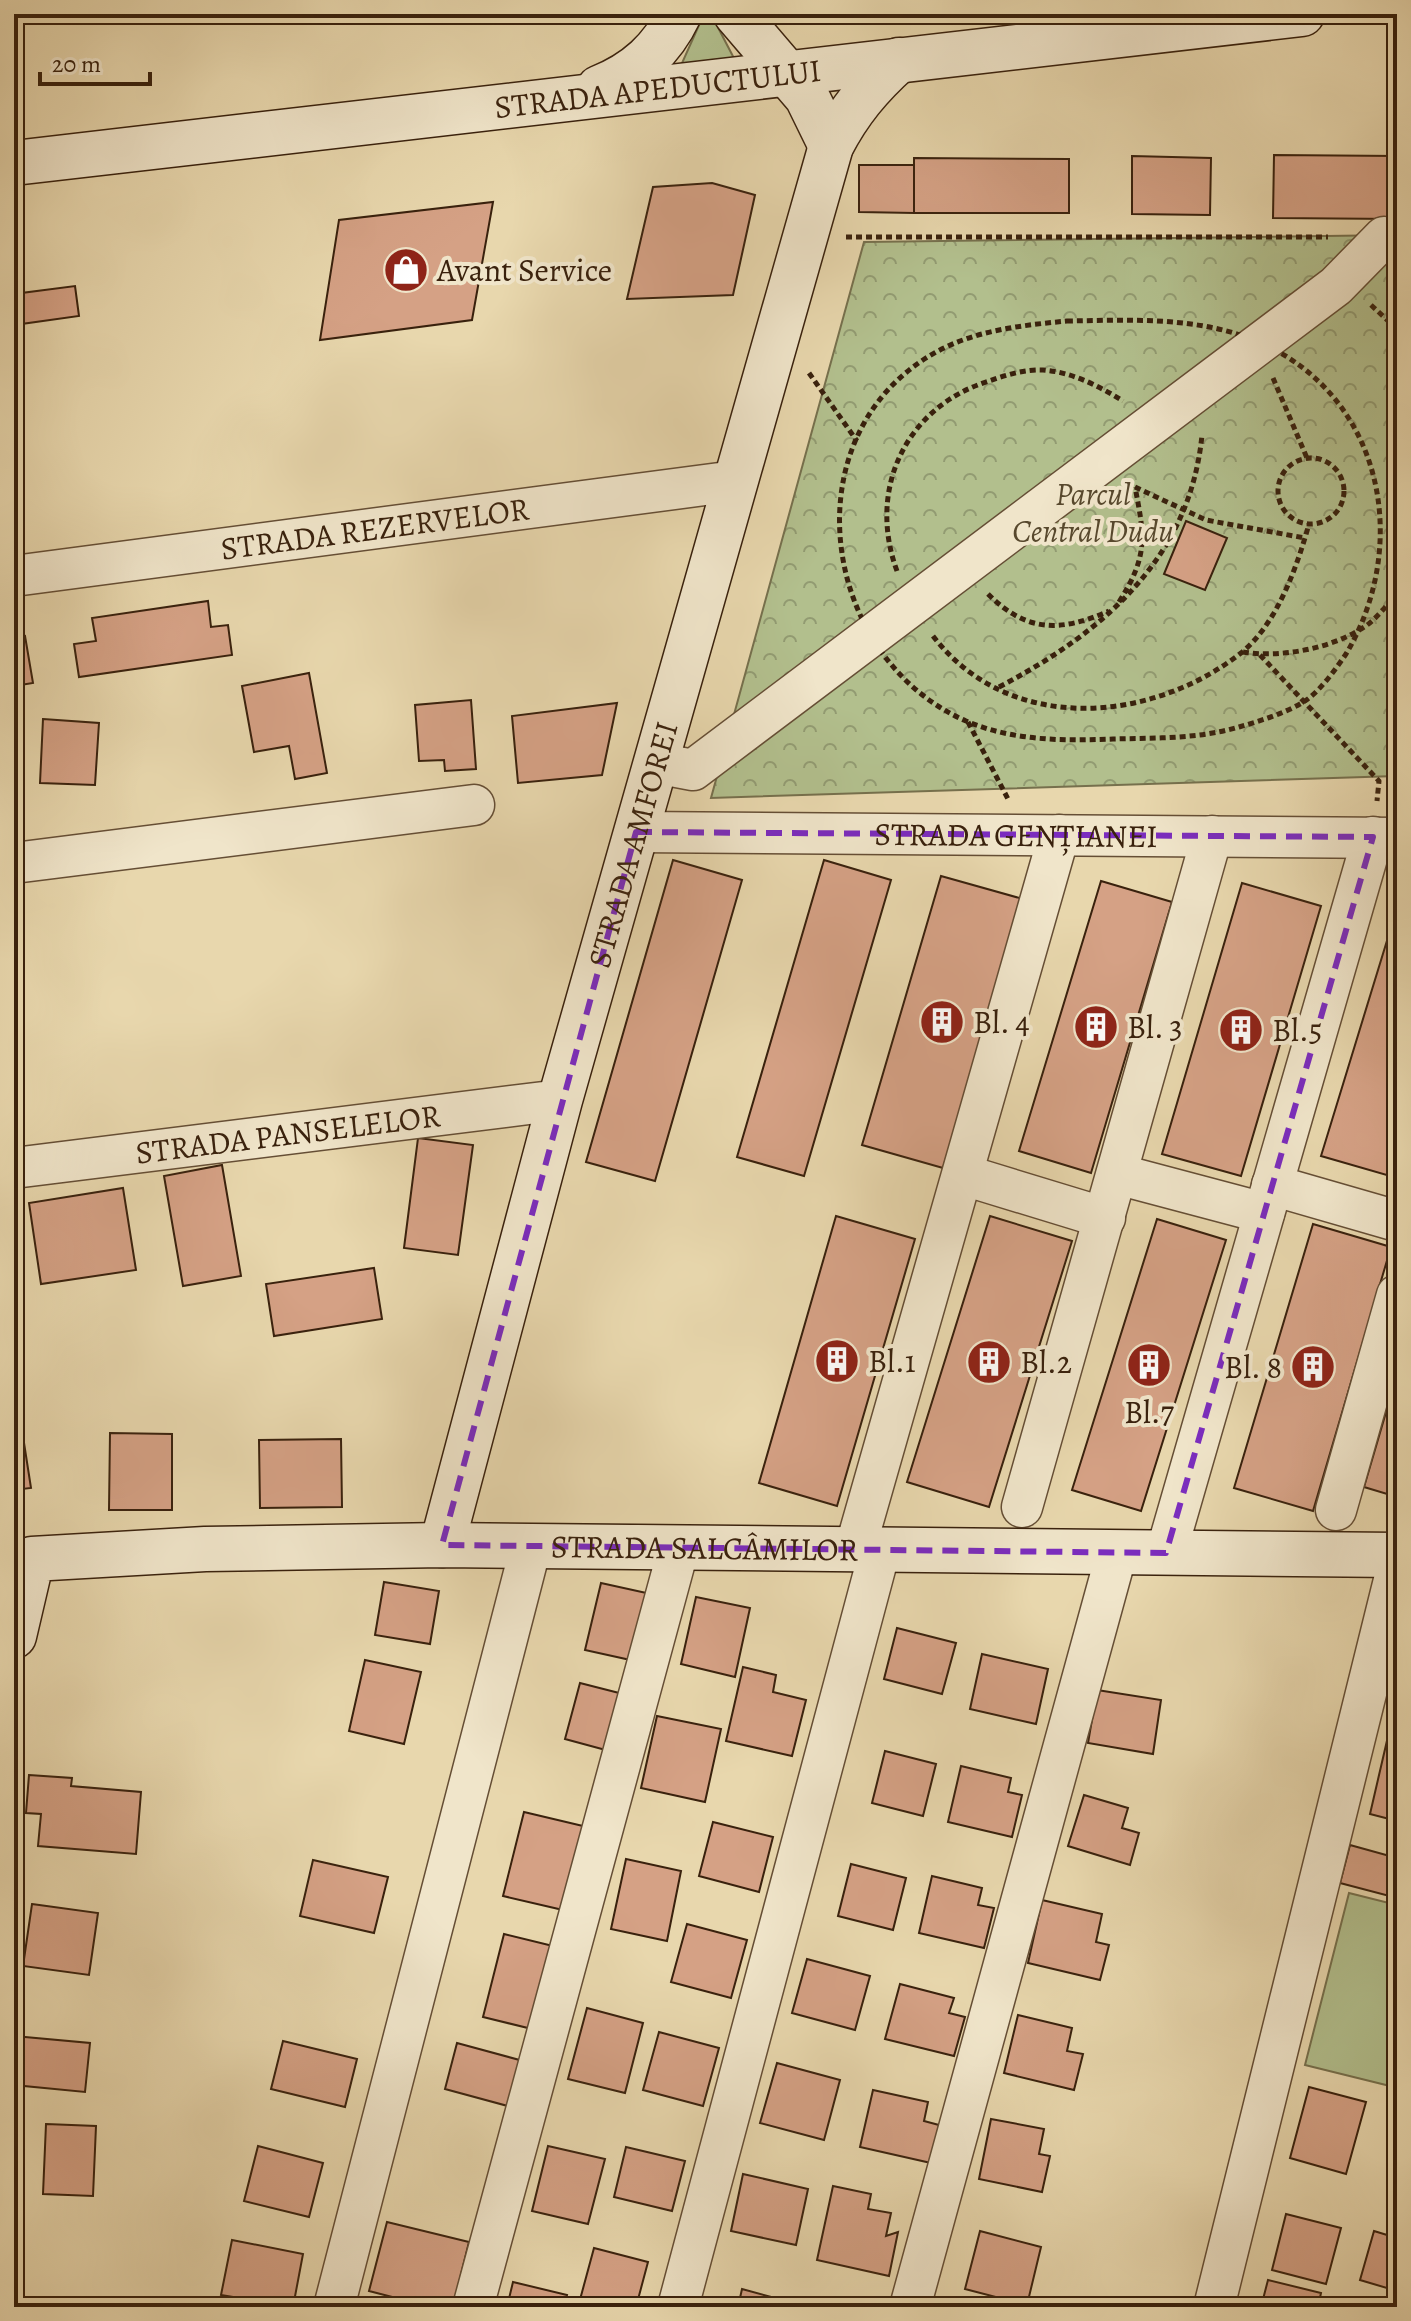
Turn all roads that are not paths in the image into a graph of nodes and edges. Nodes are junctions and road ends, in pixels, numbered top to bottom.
1 (679, 14) edge
2 (736, 14) edge
3 (1302, 14) edge
4 (899, 60) junction
5 (787, 73) junction
6 (575, 98) junction
7 (831, 146) junction
8 (14, 163) edge
9 (1384, 237) road end
10 (735, 481) junction
11 (14, 576) edge
12 (656, 763) junction
13 (474, 805) dead end
14 (636, 832) junction
15 (1042, 835) junction
16 (1212, 836) junction
17 (1385, 837) edge
18 (14, 863) edge
19 (560, 1100) junction
20 (14, 1168) edge
21 (1117, 1174) junction
22 (964, 1175) junction
23 (1268, 1199) junction
24 (1105, 1218) junction
25 (1397, 1221) edge
26 (1397, 1295) edge
27 (1022, 1507) dead end
28 (1336, 1510) dead end
29 (442, 1545) junction
30 (531, 1546) junction
31 (679, 1547) junction
32 (868, 1549) junction
33 (1117, 1552) junction
34 (1166, 1553) junction
35 (1397, 1555) edge
36 (23, 1560) edge
37 (1397, 1568) edge
38 (14, 1636) edge
39 (334, 2307) edge
40 (473, 2307) edge
41 (678, 2307) edge
42 (910, 2307) edge
43 (1214, 2307) edge

1 - 6 street
2 - 5 street
3 - 4 street, STRADA APEDUCTULUI
4 - 5 street, STRADA APEDUCTULUI
4 - 7 street, STRADA AMFOREI
5 - 6 street, STRADA APEDUCTULUI
5 - 7 street
6 - 8 street, STRADA APEDUCTULUI
7 - 10 street, STRADA AMFOREI
9 - 12 street
10 - 11 street, STRADA REZERVELOR
10 - 12 street, STRADA AMFOREI
12 - 14 street, STRADA AMFOREI
13 - 18 street
14 - 15 street, STRADA GENȚIANEI
14 - 19 street, STRADA AMFOREI
15 - 16 street, STRADA GENȚIANEI
15 - 22 street
16 - 17 street, STRADA GENȚIANEI
16 - 21 street
17 - 23 street
19 - 20 street, STRADA PANSELELOR
19 - 29 street, STRADA AMFOREI
21 - 23 street
21 - 24 street
22 - 24 street
22 - 32 street
23 - 25 street
23 - 34 street
24 - 27 street
26 - 28 street
29 - 30 street, STRADA SALCÂMILOR
29 - 36 street, STRADA SALCÂMILOR
30 - 31 street, STRADA SALCÂMILOR
30 - 39 street
31 - 32 street, STRADA SALCÂMILOR
31 - 40 street
32 - 33 street, STRADA SALCÂMILOR
32 - 41 street
33 - 34 street, STRADA SALCÂMILOR
33 - 42 street
34 - 35 street, STRADA SALCÂMILOR
36 - 38 street
37 - 43 street

